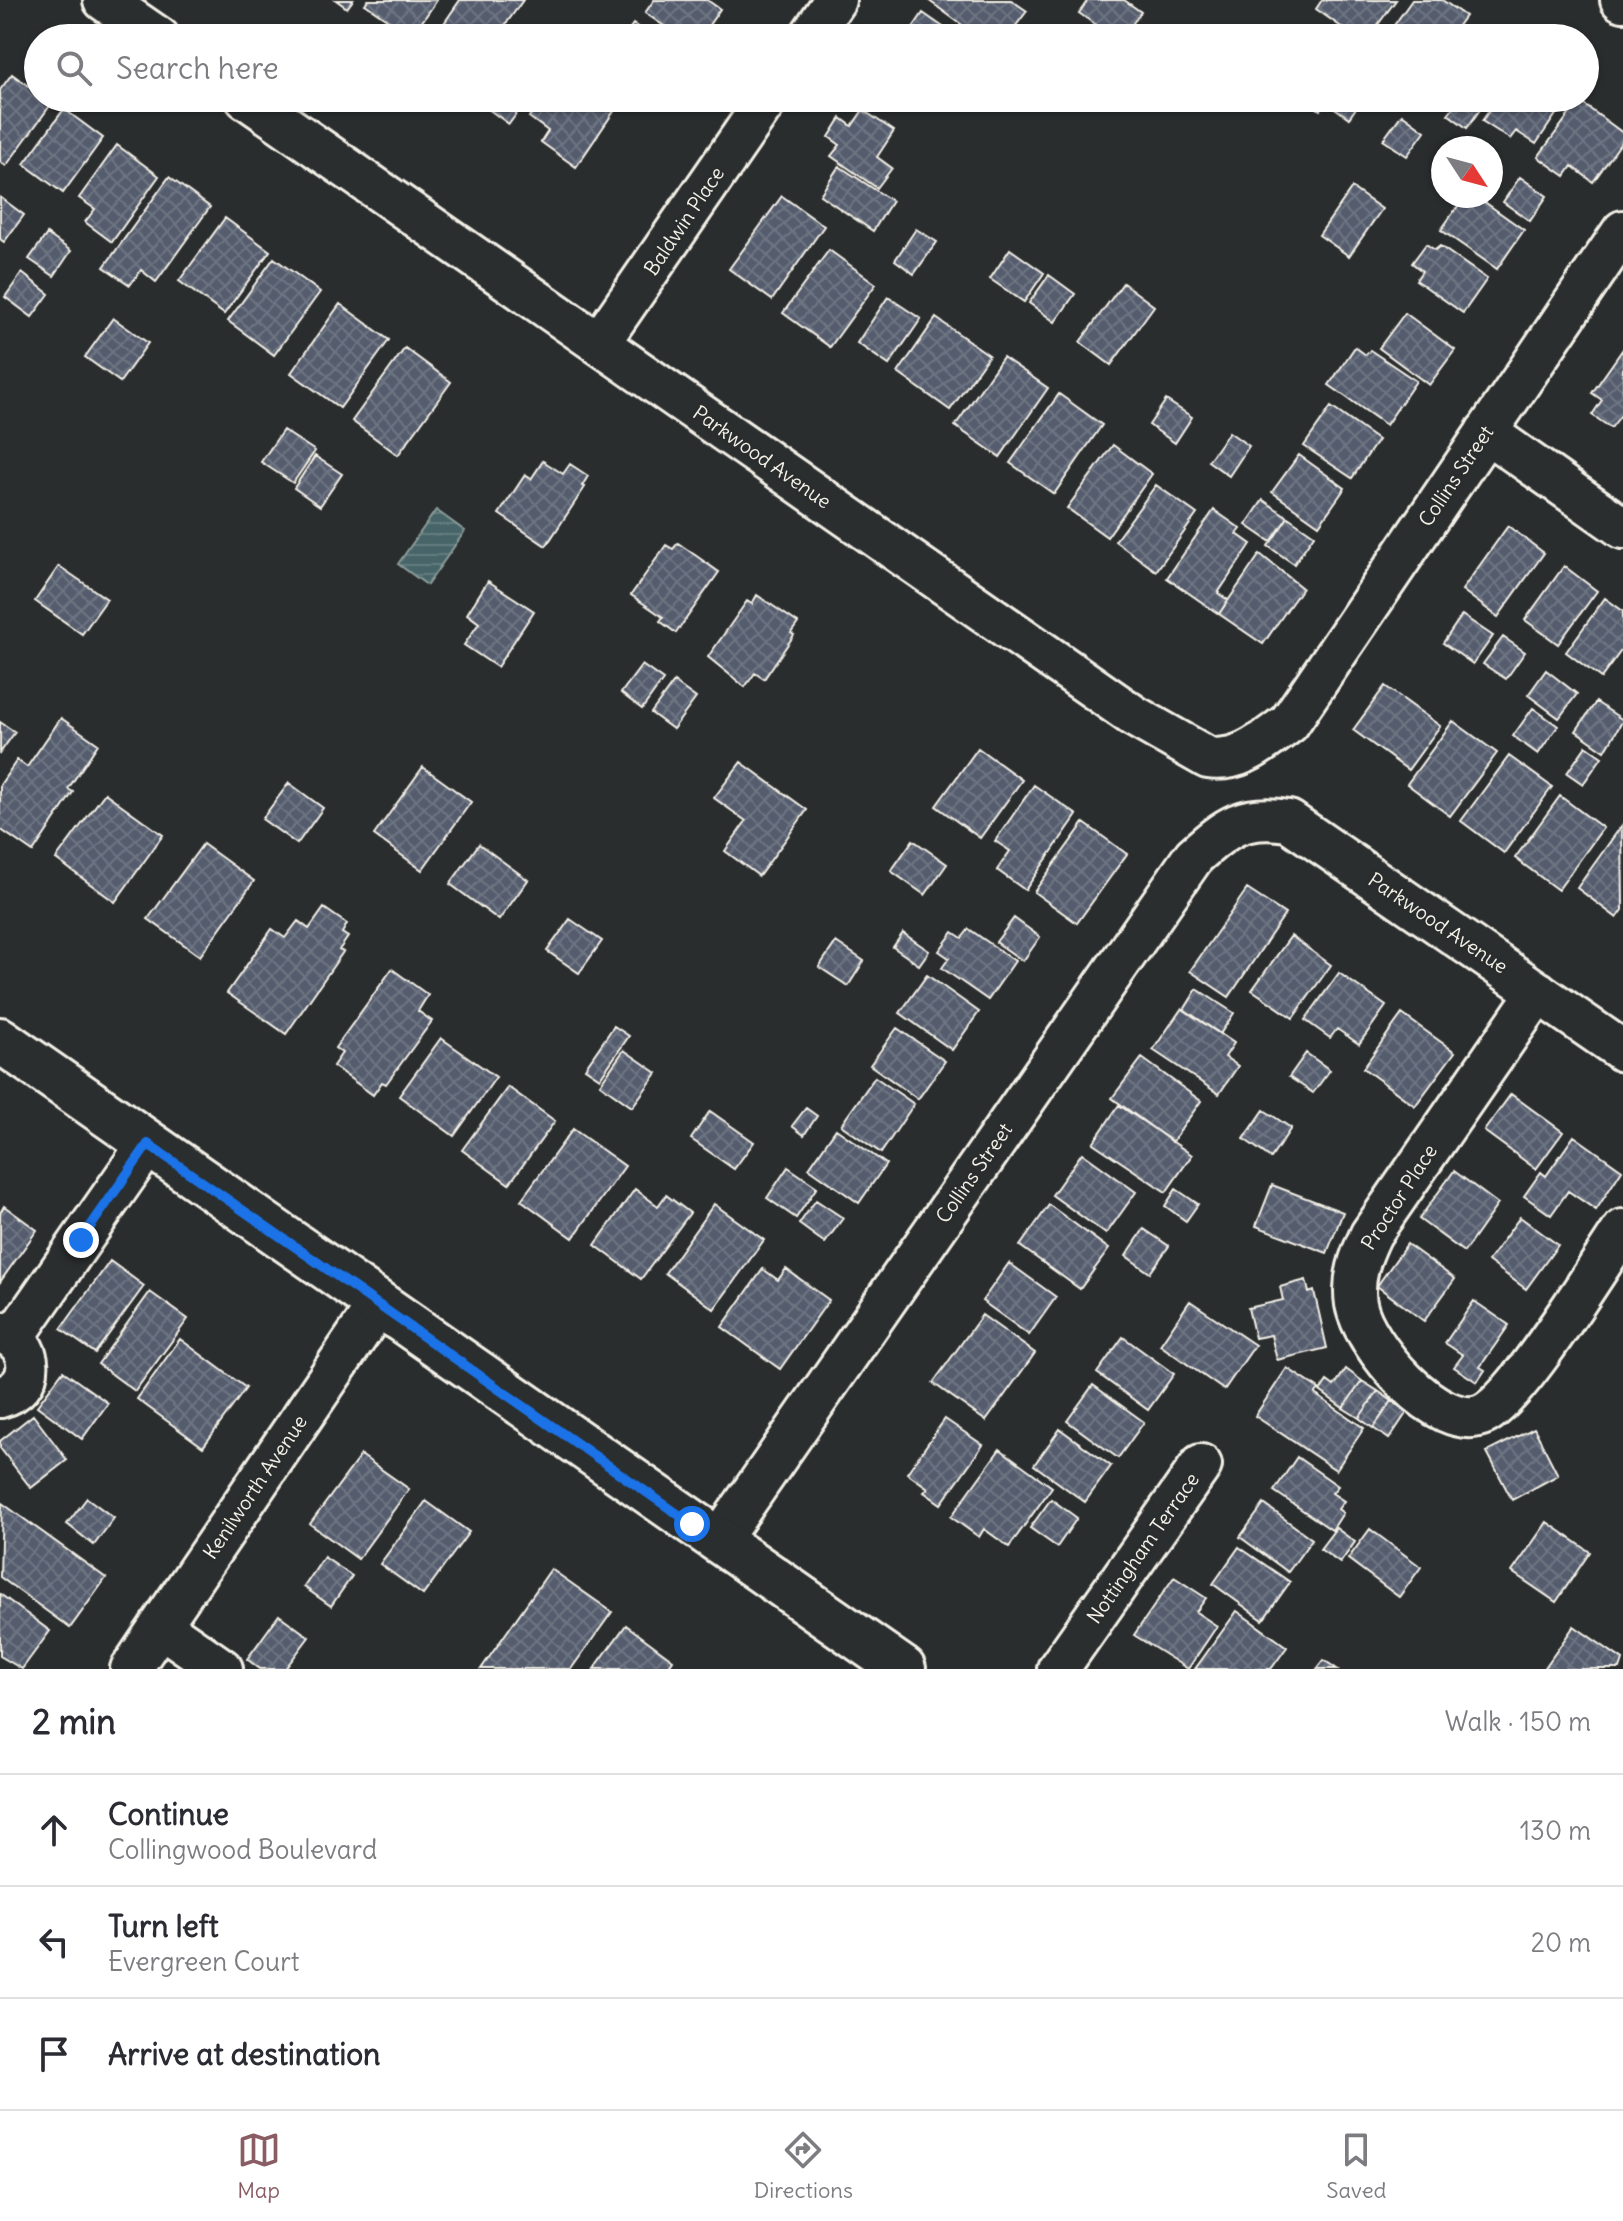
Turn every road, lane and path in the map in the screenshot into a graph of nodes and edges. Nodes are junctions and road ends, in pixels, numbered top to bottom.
1 (104, 0) edge
2 (835, 0) edge
3 (139, 24) edge
4 (819, 24) edge
5 (266, 112) edge
6 (758, 112) edge
7 (1623, 231) edge
8 (599, 343) junction
9 (1486, 432) junction
10 (1623, 528) edge
11 (1289, 723) joint
12 (1245, 819) joint
13 (1538, 992) junction
14 (0, 1040) edge
15 (1623, 1051) edge
16 (148, 1144) junction
17 (1623, 1230) edge
18 (378, 1305) junction
19 (7, 1335) edge
20 (0, 1397) edge
21 (1201, 1465) dead end
22 (718, 1542) junction
23 (160, 1626) junction
24 (131, 1669) edge
25 (222, 1669) edge
26 (903, 1669) edge
27 (1058, 1669) edge

1 - 3 street
2 - 4 street
5 - 8 street, Parkwood Avenue
6 - 8 street, Baldwin Place
7 - 9 street, Collins Street
8 - 11 street, Parkwood Avenue
9 - 10 street
9 - 11 street, Collins Street
12 - 13 street, Parkwood Avenue
12 - 22 street, Collins Street
13 - 15 street, Parkwood Avenue
13 - 17 street, Proctor Place
14 - 16 main road
16 - 18 main road
16 - 19 street
18 - 22 main road
18 - 23 street, Kenilworth Avenue
19 - 20 street
21 - 27 street, Nottingham Terrace
22 - 26 main road
23 - 24 street, Kenilworth Avenue
23 - 25 street

